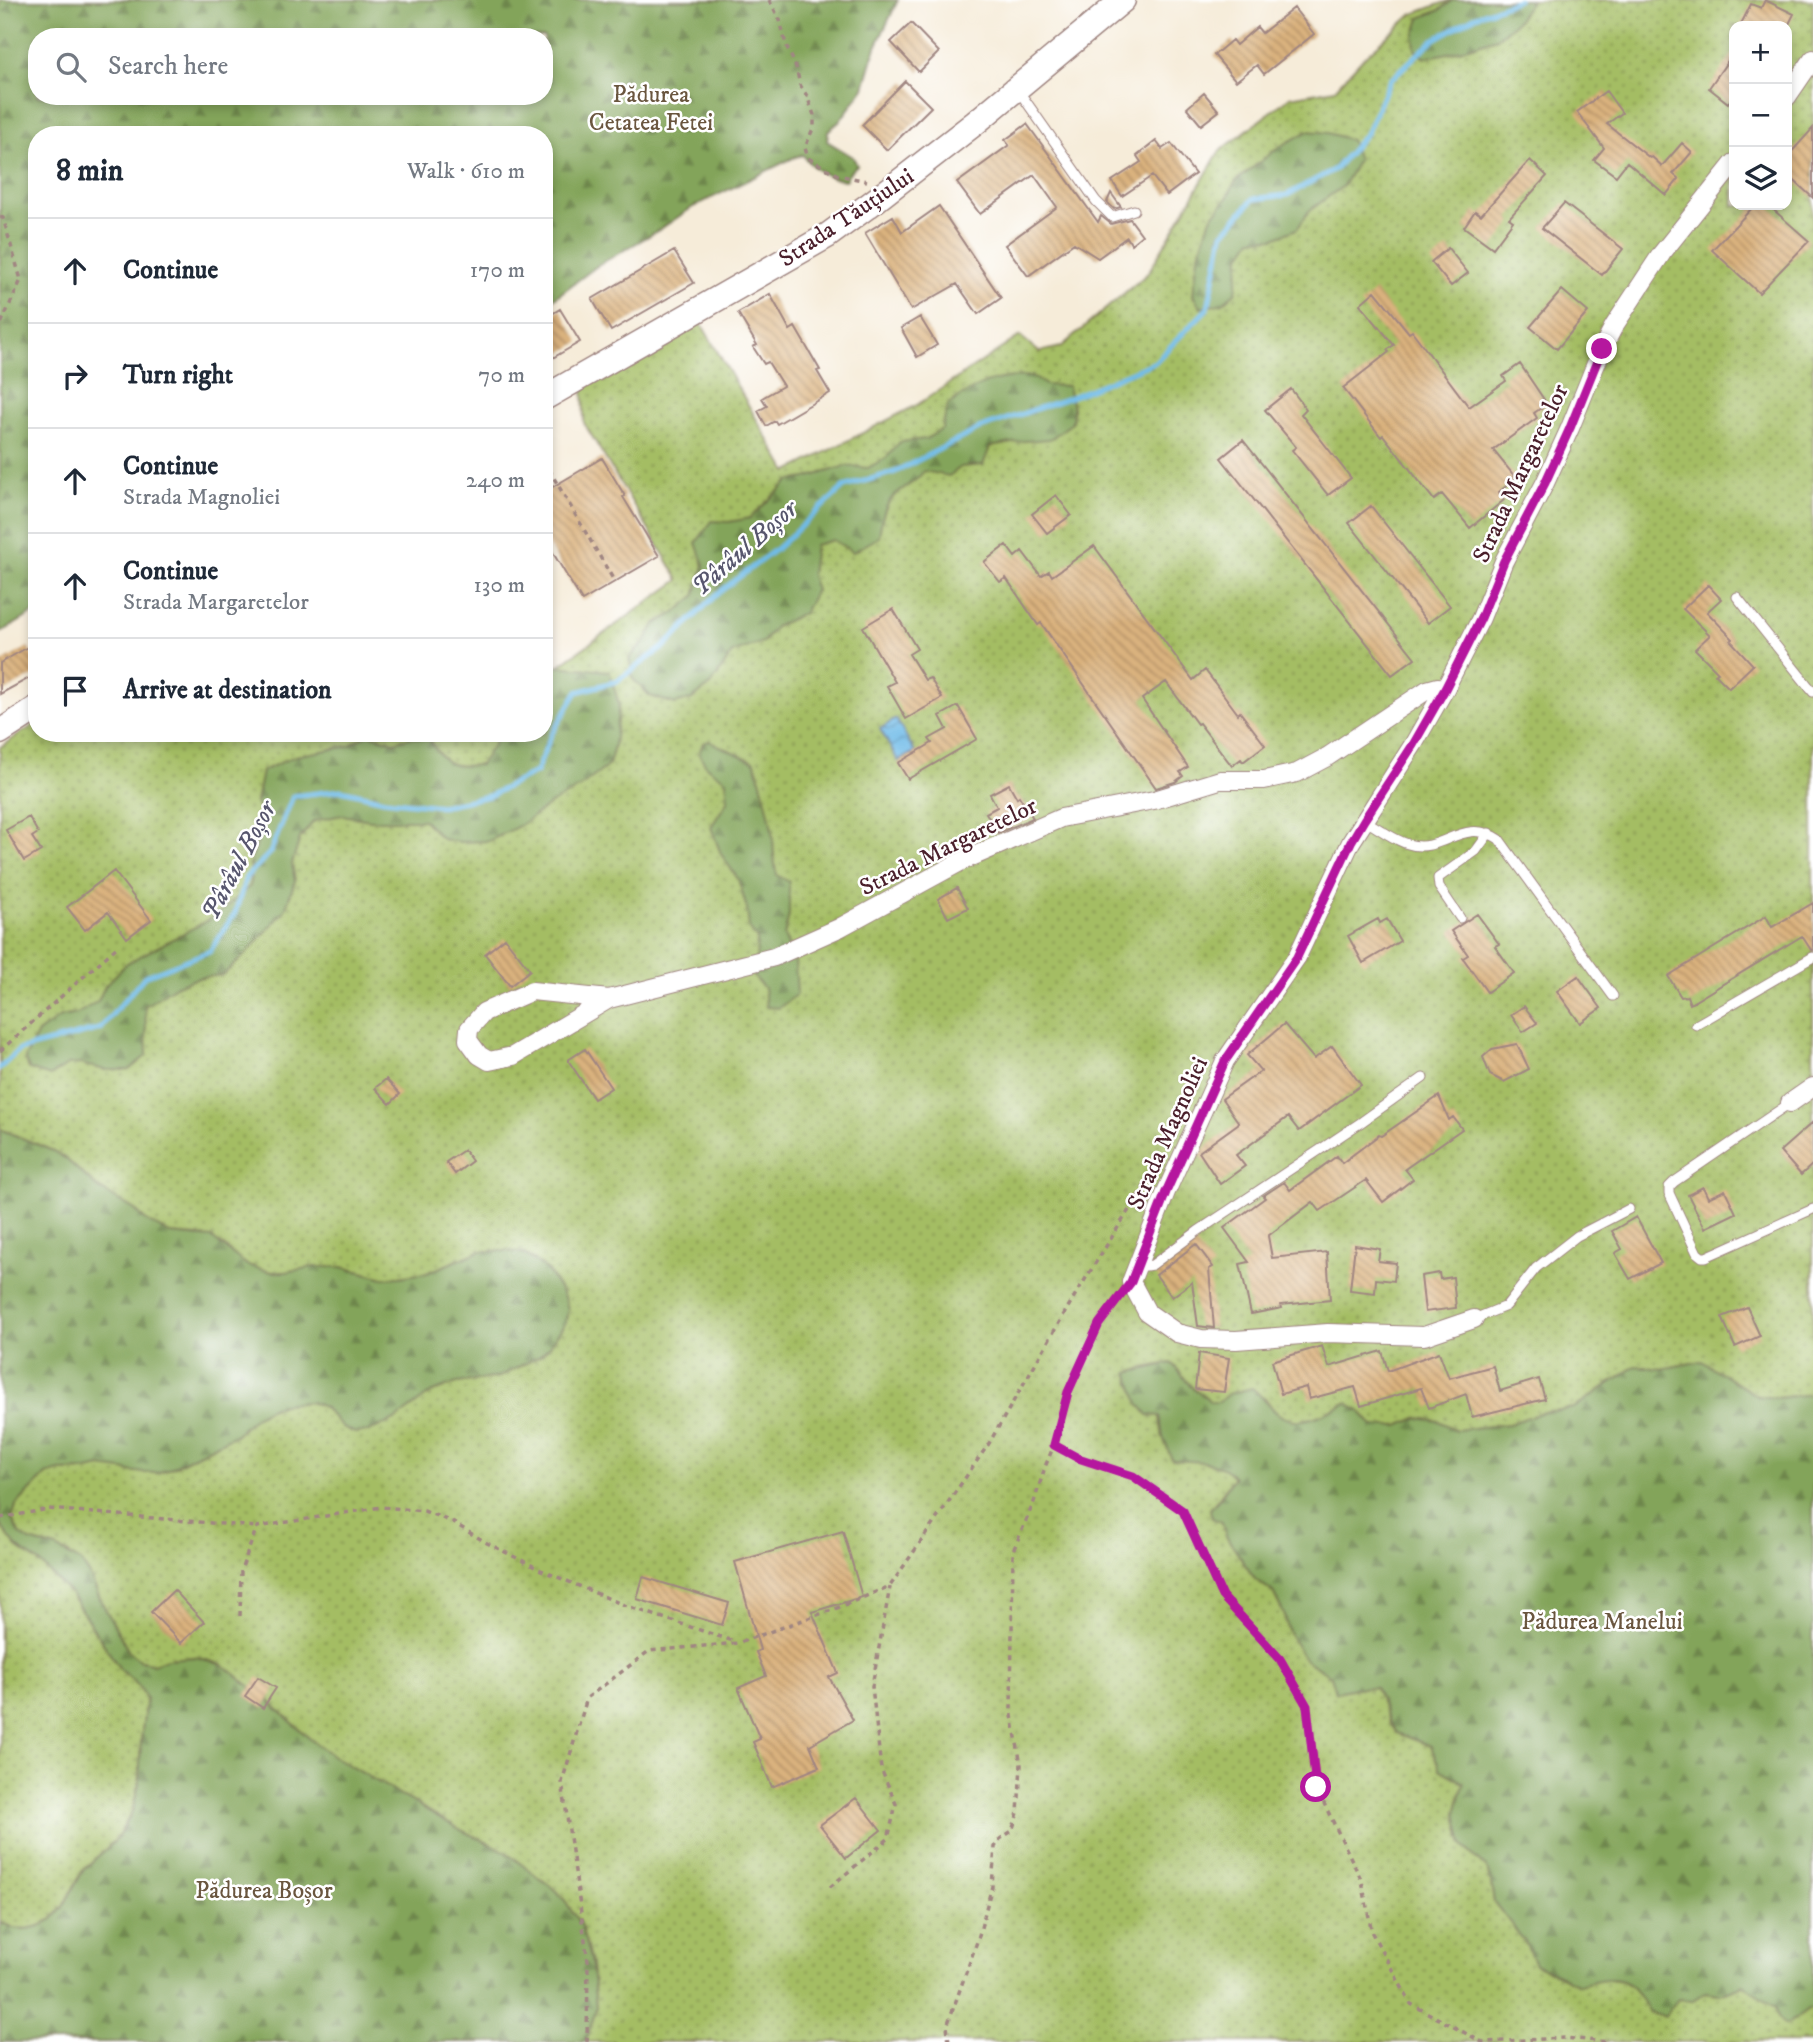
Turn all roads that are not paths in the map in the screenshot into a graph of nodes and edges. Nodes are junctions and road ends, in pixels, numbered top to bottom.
1 (1123, 0) edge
2 (1813, 59) edge
3 (1017, 89) junction
4 (1792, 90) edge
5 (1729, 169) edge
6 (1134, 211) dead end
7 (553, 393) edge
8 (1737, 597) dead end
9 (1445, 689) junction
10 (1813, 692) edge
11 (28, 714) edge
12 (0, 732) edge
13 (1364, 820) junction
14 (1489, 833) junction
15 (1460, 918) dead end
16 (1813, 957) edge
17 (1613, 996) dead end
18 (609, 999) junction
19 (1696, 1025) dead end
20 (1423, 1077) dead end
21 (1813, 1087) edge
22 (1790, 1103) joint
23 (1629, 1209) dead end
24 (1813, 1209) edge
25 (1139, 1263) junction
26 (1474, 1320) joint

1 - 3 main road, Strada Tăuțiului
2 - 4 street
3 - 6 lane
3 - 7 main road, Strada Tăuțiului
5 - 9 street, Strada Margaretelor
8 - 10 lane
9 - 13 street, Strada Magnoliei
9 - 18 street, Strada Margaretelor
11 - 12 main road
13 - 14 lane
13 - 25 street, Strada Magnoliei
14 - 15 lane
14 - 17 lane
16 - 19 lane
18 - 18 street, Strada Margaretelor
20 - 25 lane
21 - 22 street
22 - 24 lane
23 - 26 lane
25 - 26 street, Strada Magnoliei

